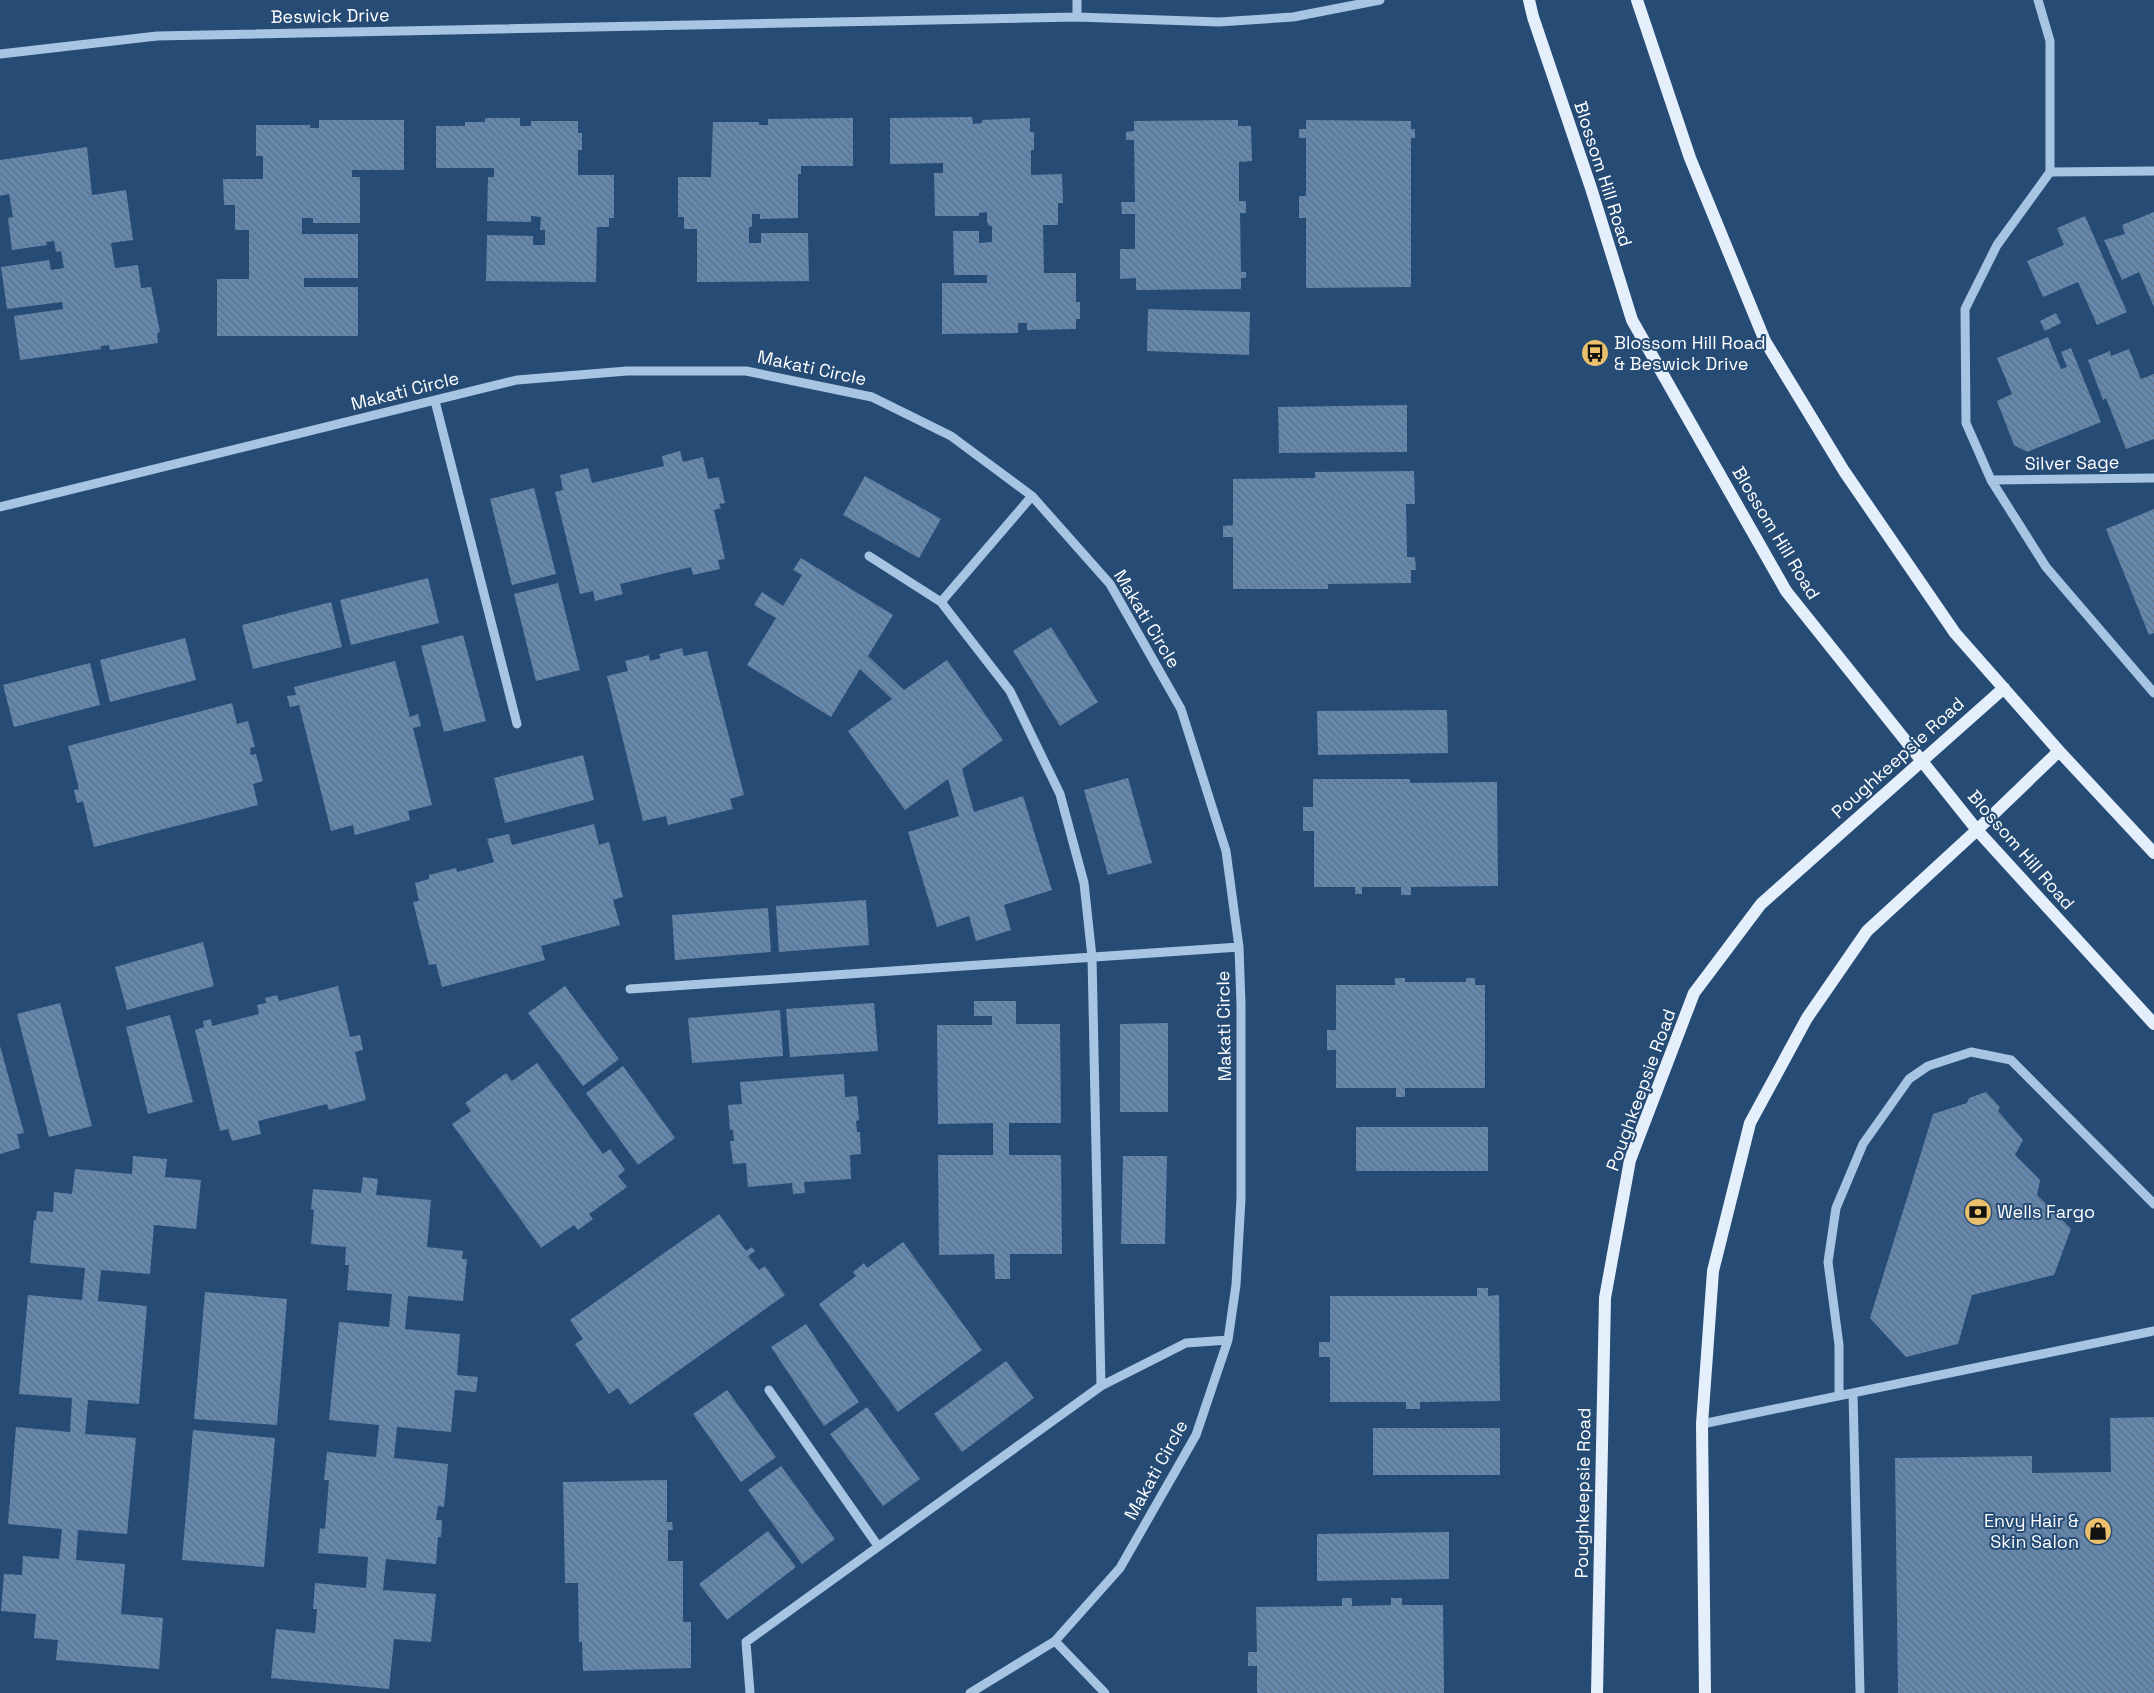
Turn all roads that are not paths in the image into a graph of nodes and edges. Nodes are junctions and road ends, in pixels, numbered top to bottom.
1 (1077, 0) edge
2 (1380, 0) edge
3 (1529, 0) edge
4 (1637, 0) edge
5 (2038, 0) edge
6 (1077, 17) junction
7 (0, 54) edge
8 (2154, 171) edge
9 (2050, 172) junction
10 (435, 401) junction
11 (2154, 478) edge
12 (1991, 480) junction
13 (1032, 496) junction
14 (0, 507) edge
15 (869, 556) dead end
16 (941, 602) junction
17 (2004, 688) junction
18 (2154, 693) edge
19 (517, 724) dead end
20 (2059, 751) junction
21 (1921, 761) junction
22 (1978, 830) junction
23 (2154, 853) edge
24 (1239, 947) junction
25 (1092, 957) junction
26 (630, 989) dead end
27 (2154, 1024) edge
28 (2154, 1204) edge
29 (2154, 1331) edge
30 (1228, 1340) junction
31 (1101, 1386) junction
32 (769, 1390) dead end
33 (1853, 1393) junction
34 (1839, 1396) junction
35 (1702, 1424) junction
36 (878, 1546) junction
37 (1055, 1641) junction
38 (750, 1693) edge
39 (970, 1693) edge
40 (1105, 1693) edge
41 (1597, 1693) edge
42 (1705, 1693) edge
43 (1860, 1693) edge

1 - 6 street
2 - 6 street, Beswick Drive
3 - 21 main road, Blossom Hill Road
4 - 17 main road
5 - 9 street
6 - 7 street, Beswick Drive
8 - 9 street
9 - 12 street
10 - 13 street, Makati Circle
10 - 14 street, Makati Circle
10 - 19 street
11 - 12 street, Silver Sage
12 - 18 street
13 - 16 street
13 - 24 street, Makati Circle
15 - 16 street
16 - 25 street
17 - 20 main road
17 - 21 main road, Poughkeepsie Road
20 - 22 main road
20 - 23 main road
21 - 22 main road, Blossom Hill Road
21 - 41 main road, Poughkeepsie Road
22 - 27 main road, Blossom Hill Road
22 - 35 main road
24 - 25 street
24 - 30 street, Makati Circle
25 - 26 street
25 - 31 street
28 - 34 street
29 - 33 street
30 - 31 street
30 - 37 street, Makati Circle
31 - 36 street
32 - 36 street
33 - 34 street
33 - 43 street
34 - 35 street
35 - 42 main road
36 - 38 street
37 - 39 street, Makati Circle
37 - 40 street

